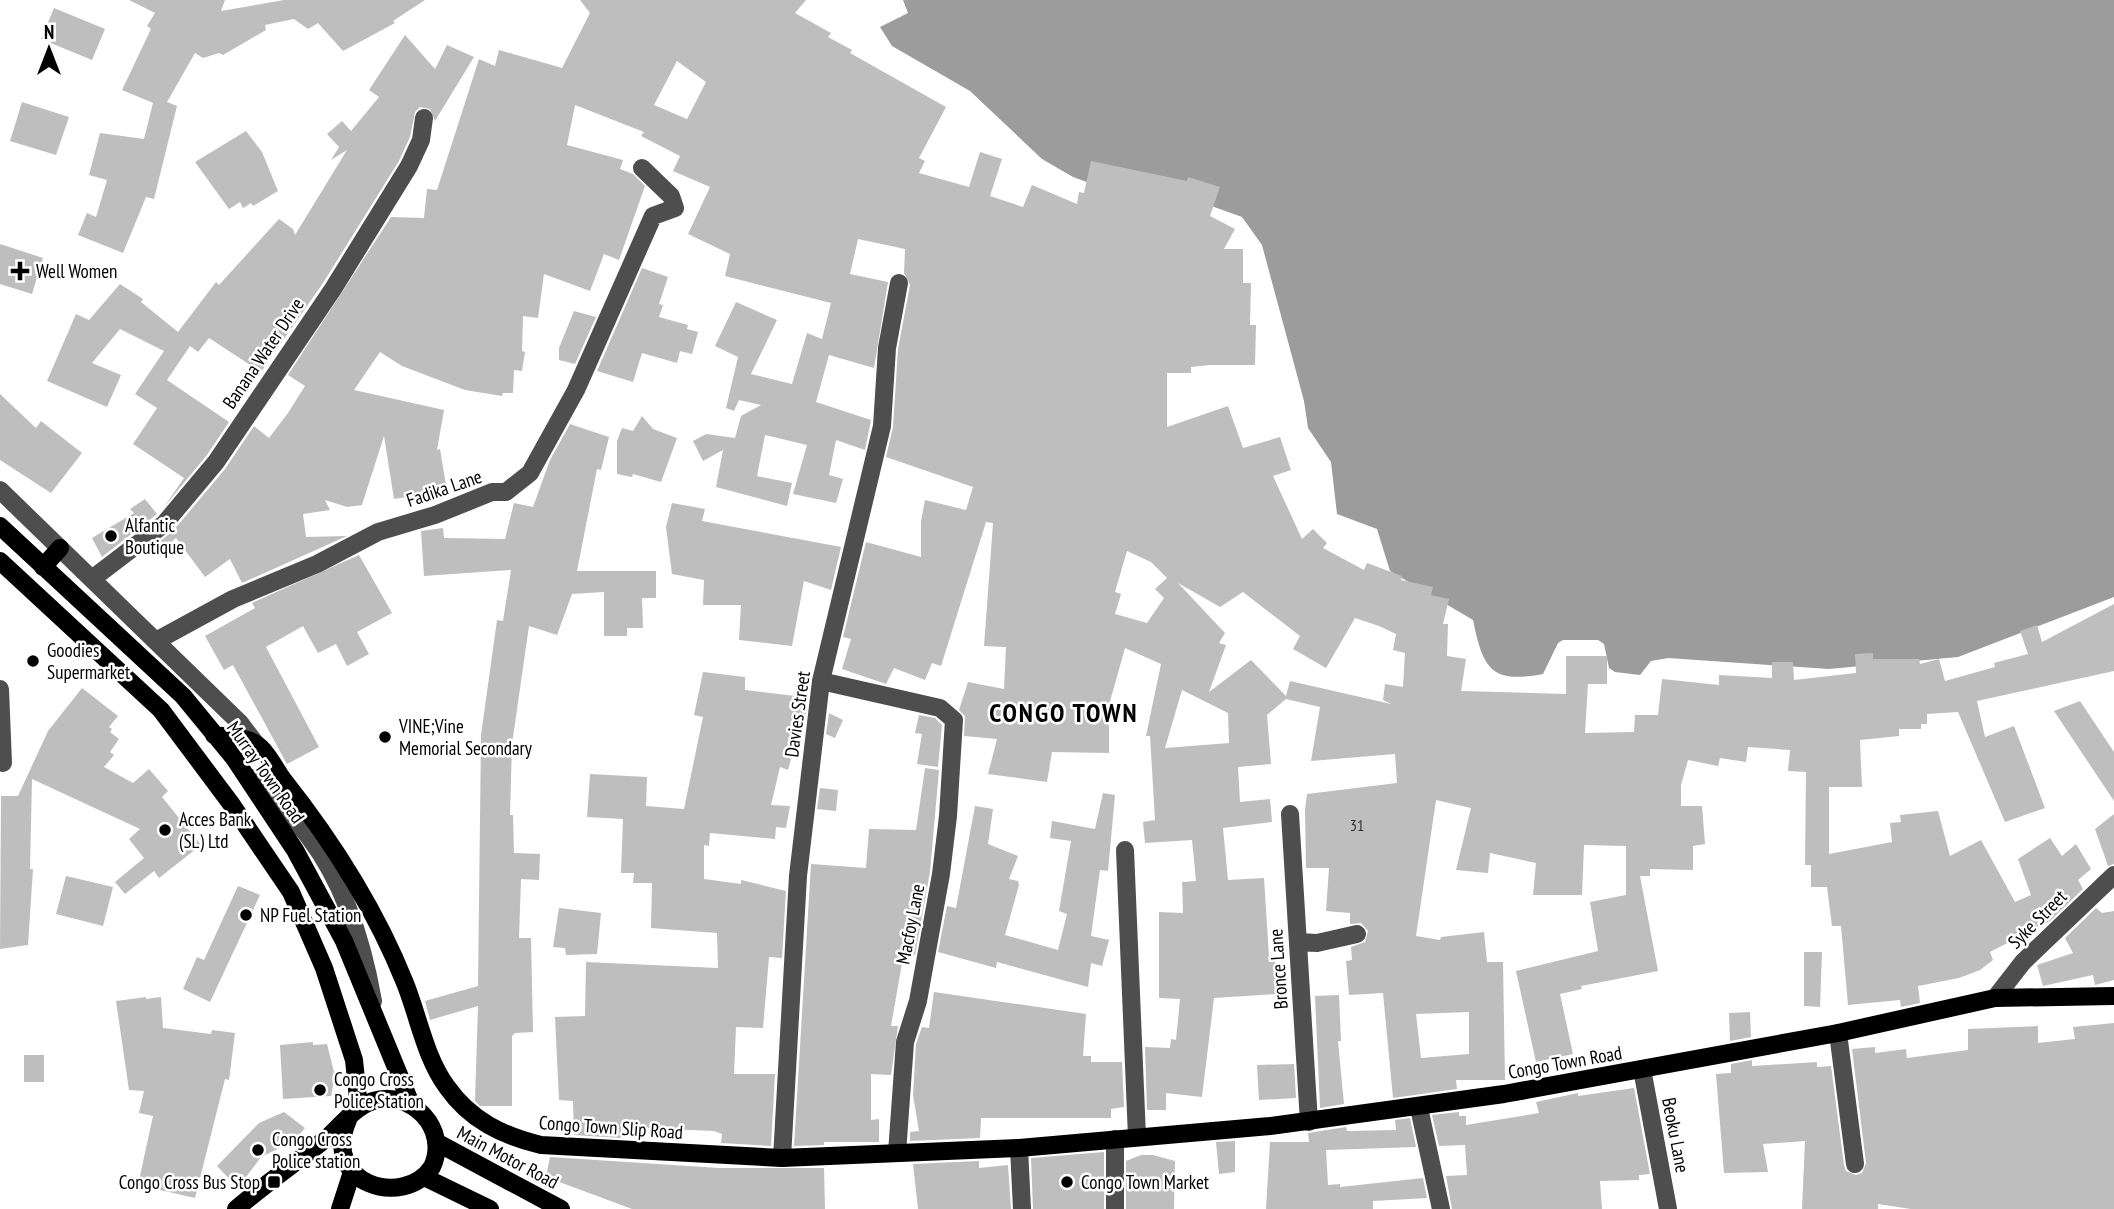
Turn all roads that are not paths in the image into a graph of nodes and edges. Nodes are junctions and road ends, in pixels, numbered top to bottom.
1 (424, 118) dead end
2 (642, 168) dead end
3 (899, 283) dead end
4 (0, 490) edge
5 (0, 526) edge
6 (60, 548) junction
7 (0, 561) edge
8 (43, 567) junction
9 (92, 579) junction
10 (156, 641) junction
11 (821, 681) junction
12 (0, 689) edge
13 (215, 735) junction
14 (256, 744) junction
15 (4, 763) dead end
16 (1290, 814) dead end
17 (1125, 850) dead end
18 (2114, 875) edge
19 (1357, 934) dead end
20 (1298, 942) junction
21 (2114, 996) edge
22 (1996, 999) junction
23 (1838, 1034) junction
24 (1642, 1069) junction
25 (411, 1104) junction
26 (1419, 1108) junction
27 (353, 1114) junction
28 (1309, 1122) junction
29 (1137, 1137) junction
30 (1115, 1139) junction
31 (436, 1142) junction
32 (1019, 1148) junction
33 (309, 1152) junction
34 (897, 1153) junction
35 (782, 1158) junction
36 (1855, 1164) dead end
37 (347, 1168) junction
38 (424, 1177) junction
39 (393, 1193) junction
40 (236, 1209) edge
41 (340, 1209) edge
42 (381, 1209) edge
43 (490, 1209) edge
44 (561, 1209) edge
45 (1022, 1209) edge
46 (1115, 1209) edge
47 (1441, 1209) edge
48 (1668, 1209) edge

1 - 9 street, Banana Water Drive
2 - 10 street, Fadika Lane
3 - 11 street, Davies Street
4 - 6 street
5 - 8 main road, Murray Town Road
6 - 8 main road
6 - 9 street
7 - 27 main road
8 - 13 main road, Murray Town Road
9 - 10 street
10 - 14 street
11 - 34 street, Macfoy Lane
11 - 35 street, Davies Street
12 - 15 street
13 - 14 main road
13 - 25 main road, Murray Town Road
14 - 35 main road, Congo Town Slip Road
16 - 20 street, Bronce Lane
17 - 29 street
18 - 22 street, Syke Street
19 - 20 street
20 - 28 street, Bronce Lane
21 - 22 main road, Congo Town Road
22 - 23 main road, Congo Town Road
23 - 24 main road, Congo Town Road
23 - 36 street
24 - 26 main road, Congo Town Road
24 - 48 street, Beoku Lane
25 - 27 main road
25 - 31 main road
26 - 28 main road, Congo Town Road
26 - 47 street
27 - 33 main road
27 - 37 main road
28 - 29 main road, Congo Town Road
29 - 30 main road, Congo Town Road
30 - 32 main road, Congo Town Road
30 - 46 street
31 - 38 main road
31 - 44 main road, Main Motor Road
32 - 34 main road, Congo Town Slip Road
32 - 45 street
33 - 37 main road
33 - 40 main road
34 - 35 main road, Congo Town Slip Road
37 - 39 main road
37 - 41 main road
38 - 39 main road
38 - 43 main road
39 - 42 main road

